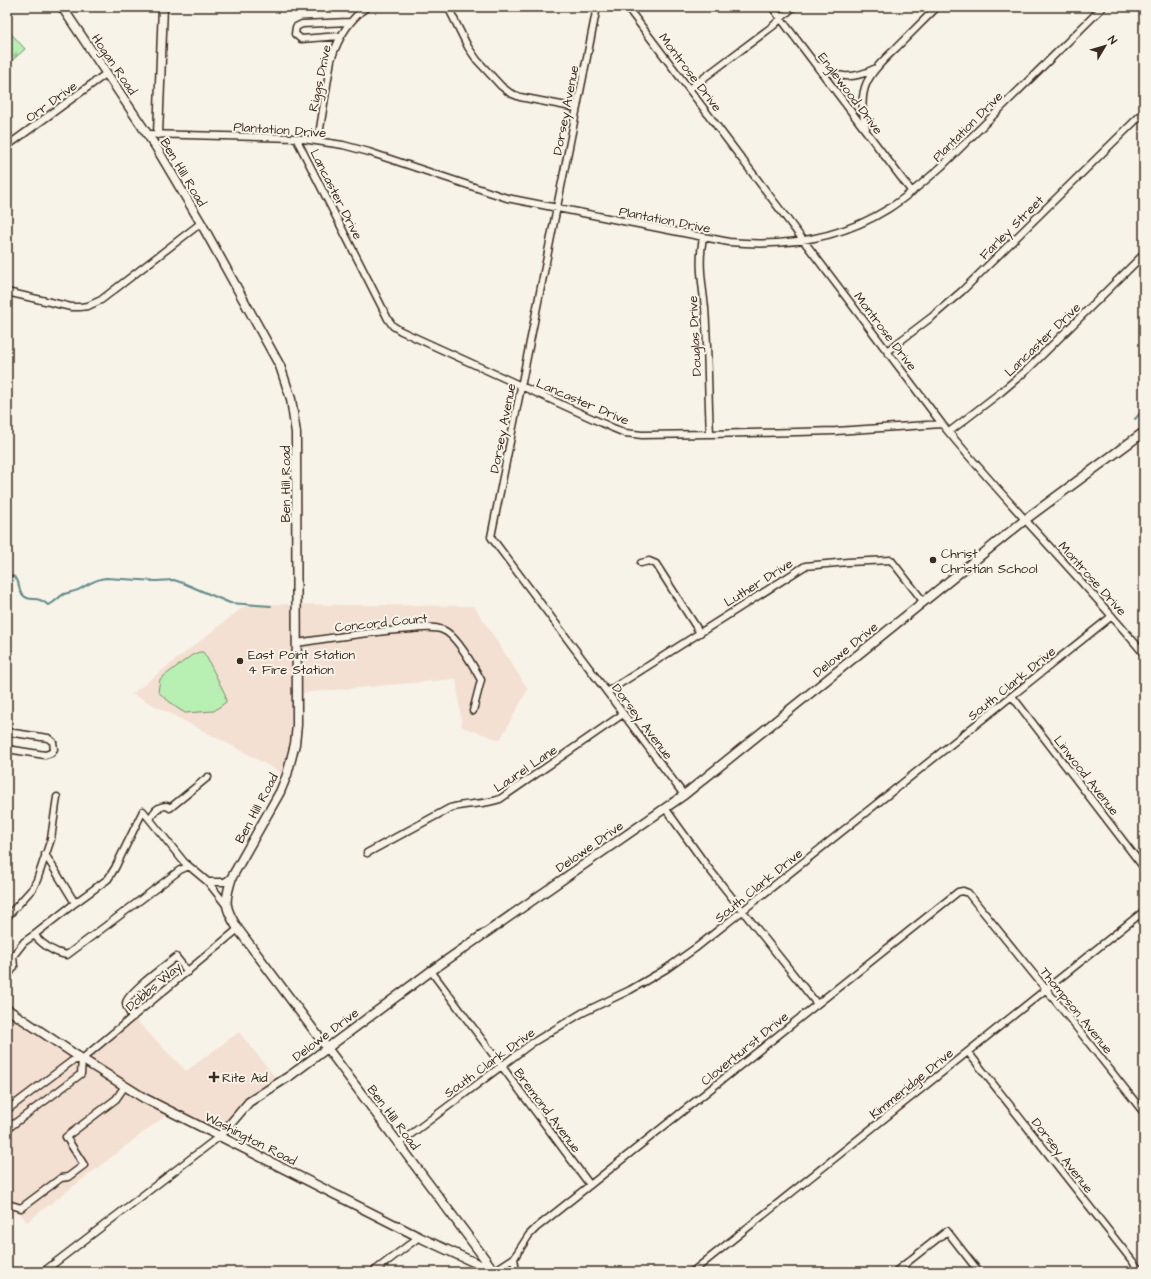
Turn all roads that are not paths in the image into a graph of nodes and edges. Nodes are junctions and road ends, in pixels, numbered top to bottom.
1 (62, 7) edge
2 (163, 7) edge
3 (367, 7) edge
4 (448, 7) edge
5 (597, 7) edge
6 (628, 7) edge
7 (772, 7) edge
8 (793, 7) edge
9 (937, 7) edge
10 (1103, 7) edge
11 (781, 19) junction
12 (350, 22) junction
13 (340, 36) junction
14 (801, 45) junction
15 (874, 69) junction
16 (107, 73) junction
17 (689, 89) junction
18 (576, 108) junction
19 (1144, 112) edge
20 (867, 132) junction
21 (147, 134) junction
22 (158, 134) junction
23 (296, 138) junction
24 (318, 140) junction
25 (7, 146) edge
26 (912, 192) junction
27 (556, 209) junction
28 (201, 223) junction
29 (703, 237) junction
30 (803, 240) junction
31 (1144, 254) edge
32 (7, 292) edge
33 (887, 352) junction
34 (521, 386) junction
35 (942, 424) junction
36 (949, 432) junction
37 (1144, 432) edge
38 (710, 434) junction
39 (1026, 519) junction
40 (641, 563) dead end
41 (923, 601) junction
42 (1112, 616) junction
43 (700, 633) junction
44 (297, 643) junction
45 (1144, 654) edge
46 (607, 692) junction
47 (1012, 696) junction
48 (473, 711) dead end
49 (623, 714) junction
50 (7, 732) edge
51 (7, 749) edge
52 (208, 777) dead end
53 (684, 795) junction
54 (58, 797) dead end
55 (666, 808) junction
56 (150, 819) junction
57 (367, 853) dead end
58 (46, 854) junction
59 (189, 866) junction
60 (1144, 868) edge
61 (232, 877) junction
62 (208, 882) junction
63 (75, 903) junction
64 (226, 906) junction
65 (743, 911) junction
66 (1144, 911) edge
67 (7, 917) edge
68 (992, 922) joint
69 (238, 929) junction
70 (34, 934) junction
71 (431, 970) junction
72 (188, 972) junction
73 (7, 977) edge
74 (1046, 989) junction
75 (817, 1004) junction
76 (7, 1009) edge
77 (133, 1017) junction
78 (327, 1048) junction
79 (968, 1052) junction
80 (82, 1059) junction
81 (502, 1066) junction
82 (126, 1086) junction
83 (7, 1110) edge
84 (1144, 1113) edge
85 (7, 1129) edge
86 (220, 1136) junction
87 (398, 1144) junction
88 (590, 1185) junction
89 (7, 1202) edge
90 (419, 1237) junction
91 (514, 1258) junction
92 (43, 1272) edge
93 (373, 1272) edge
94 (494, 1272) edge
95 (516, 1272) edge
96 (692, 1272) edge
97 (894, 1272) edge
98 (979, 1272) edge
99 (1141, 1272) edge

1 - 16 street, Hogan Road
2 - 22 street, Ben Hill Road
3 - 12 street, Riggs Drive
4 - 18 street
5 - 18 street, Dorsey Avenue
6 - 17 street, Montrose Drive
7 - 11 street, Englewood Drive
8 - 11 street
9 - 15 street
10 - 26 street, Plantation Drive
11 - 14 street, Englewood Drive
11 - 17 street
12 - 13 street, Riggs Drive
12 - 13 street
13 - 24 street, Riggs Drive
14 - 15 street
14 - 20 street, Englewood Drive
15 - 20 street
16 - 21 street, Hogan Road
16 - 25 street, Orr Drive
17 - 30 street, Montrose Drive
18 - 27 street, Dorsey Avenue
19 - 33 street, Farley Street
20 - 26 street, Englewood Drive
21 - 22 street, Plantation Drive
21 - 28 street, Ben Hill Road
22 - 23 street, Plantation Drive
23 - 24 street, Plantation Drive
23 - 34 street, Lancaster Drive
24 - 27 street, Plantation Drive
26 - 30 street, Plantation Drive
27 - 29 street, Plantation Drive
27 - 34 street, Dorsey Avenue
28 - 32 street
28 - 44 street, Ben Hill Road
29 - 30 street, Plantation Drive
29 - 38 street, Douglas Drive
30 - 33 street, Montrose Drive
31 - 36 street, Lancaster Drive
33 - 35 street, Montrose Drive
34 - 38 street, Lancaster Drive
34 - 46 street, Dorsey Avenue
35 - 36 street, Montrose Drive
35 - 38 street, Lancaster Drive
36 - 39 street, Montrose Drive
37 - 39 street, Delowe Drive
39 - 41 street, Delowe Drive
39 - 42 street, Montrose Drive
40 - 43 street
41 - 43 street, Luther Drive
41 - 53 street, Delowe Drive
42 - 45 street, Montrose Drive
42 - 47 street, South Clark Drive
43 - 46 street, Luther Drive
44 - 48 street, Concord Court
44 - 61 street, Ben Hill Road
46 - 49 street, Dorsey Avenue
47 - 60 street, Linwood Avenue
47 - 65 street, South Clark Drive
49 - 53 street, Dorsey Avenue
49 - 57 street, Laurel Lane
50 - 51 street
52 - 56 street
53 - 55 street, Delowe Drive
54 - 58 street
55 - 65 street
55 - 71 street, Delowe Drive
56 - 59 street
56 - 63 street
58 - 63 street
58 - 67 street
59 - 62 street
59 - 70 street
61 - 62 street
61 - 64 street, Ben Hill Road
62 - 64 street
63 - 70 street
64 - 69 street, Ben Hill Road
65 - 75 street
65 - 81 street, South Clark Drive
66 - 74 street, Kimmeridge Drive
68 - 74 street, Thompson Avenue
68 - 75 street, Cloverhurst Drive
69 - 72 street, Dobbs Way
69 - 78 street, Ben Hill Road
70 - 73 street
71 - 78 street, Delowe Drive
71 - 81 street, Bremond Avenue
72 - 77 street, Dobbs Way
72 - 77 street
74 - 79 street, Kimmeridge Drive
74 - 84 street, Thompson Avenue
75 - 88 street, Cloverhurst Drive
76 - 80 street, Washington Road
77 - 80 street, Dobbs Way
78 - 86 street, Delowe Drive
78 - 87 street, Ben Hill Road
79 - 96 street, Kimmeridge Drive
79 - 99 street, Dorsey Avenue
80 - 82 street, Washington Road
80 - 83 street, Dobbs Way
80 - 85 street
81 - 87 street, South Clark Drive
81 - 88 street, Bremond Avenue
82 - 86 street, Washington Road
82 - 89 street
86 - 90 street, Washington Road
86 - 92 street, Delowe Drive
87 - 94 street, Ben Hill Road
88 - 91 street, Cloverhurst Drive
90 - 93 street
90 - 94 street, Washington Road
91 - 94 street, Cloverhurst Drive
91 - 95 street
97 - 98 street

